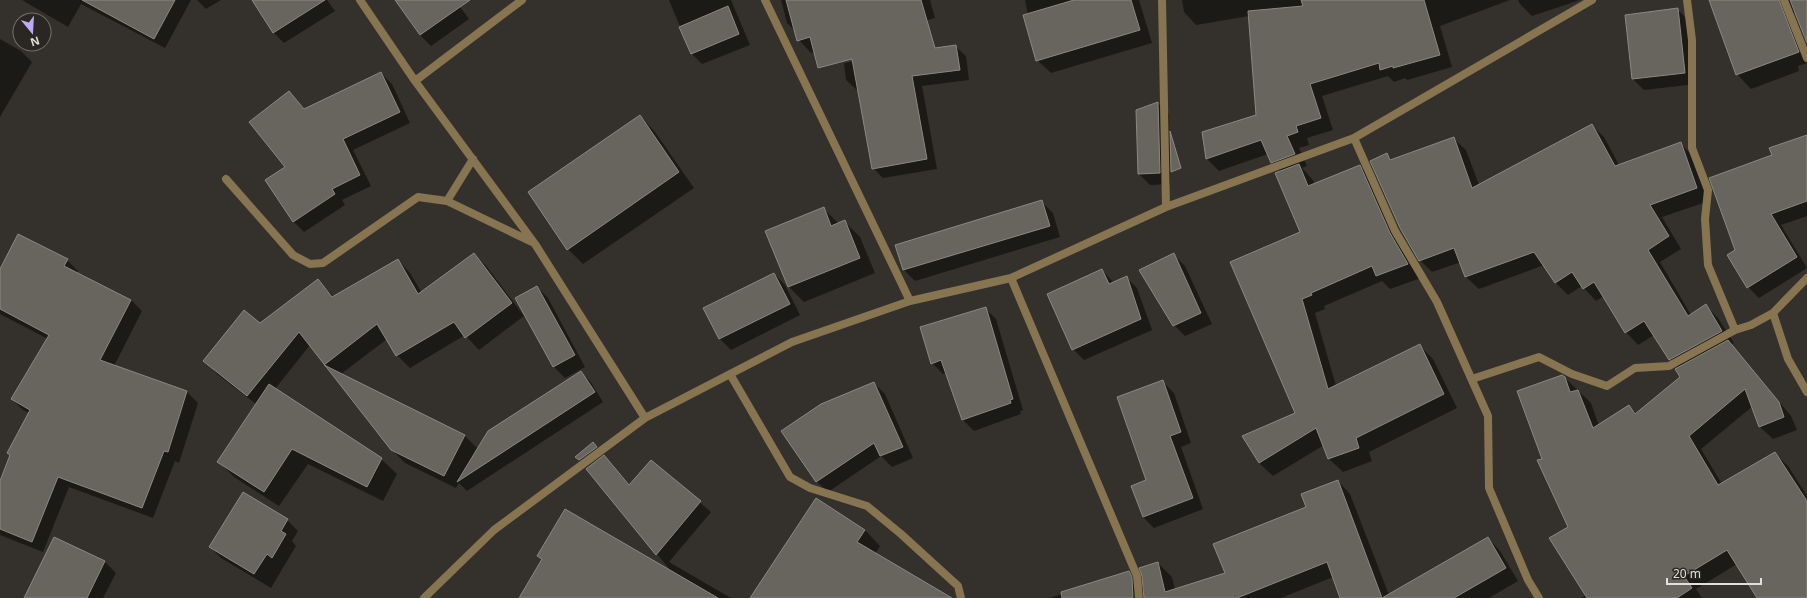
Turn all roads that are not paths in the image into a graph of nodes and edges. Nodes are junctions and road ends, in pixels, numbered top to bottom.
1 (360, 0) edge
2 (522, 0) edge
3 (765, 0) edge
4 (1162, 0) edge
5 (1592, 0) edge
6 (1687, 0) edge
7 (1784, 0) edge
8 (1807, 58) edge
9 (415, 81) junction
10 (1354, 138) junction
11 (473, 159) junction
12 (226, 179) dead end
13 (447, 201) junction
14 (1166, 207) junction
15 (535, 244) junction
16 (1011, 278) junction
17 (1807, 278) edge
18 (910, 301) junction
19 (1773, 313) junction
20 (1735, 330) junction
21 (730, 374) junction
22 (1472, 379) junction
23 (1807, 392) edge
24 (645, 418) junction
25 (424, 598) edge
26 (961, 598) edge
27 (1139, 598) edge
28 (1538, 598) edge

1 - 9 street
2 - 9 street
3 - 18 street
4 - 14 street
5 - 10 street
6 - 20 street
7 - 8 street
9 - 11 street
10 - 14 street
10 - 22 street
11 - 13 street
11 - 15 street
12 - 13 street
13 - 15 street
14 - 16 street
15 - 24 street
16 - 18 street
16 - 27 street
17 - 19 street
18 - 21 street
19 - 20 street
19 - 23 street
20 - 22 street
21 - 24 street
21 - 26 street
22 - 28 street
24 - 25 street

